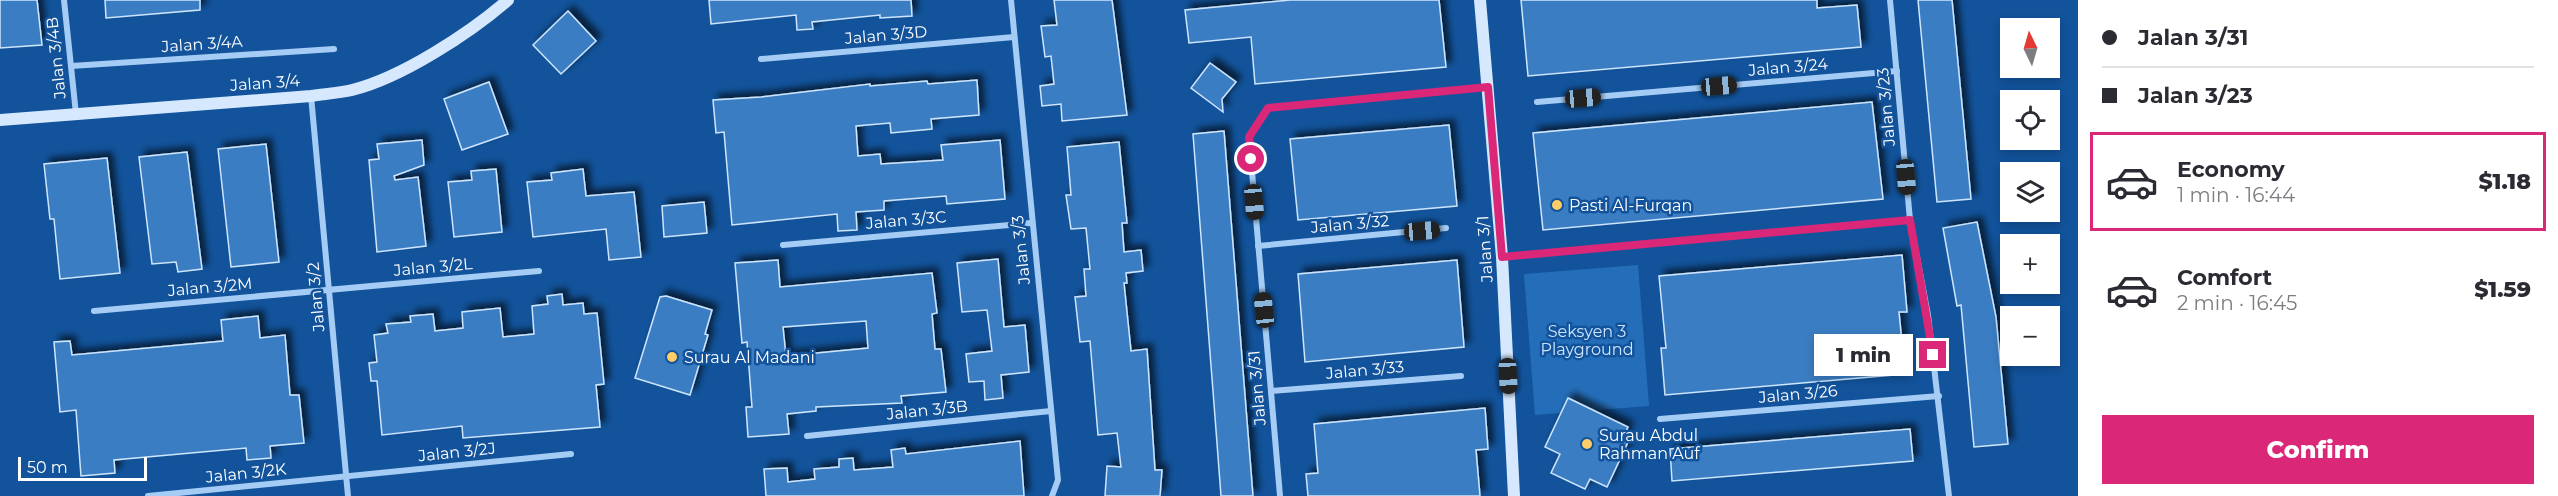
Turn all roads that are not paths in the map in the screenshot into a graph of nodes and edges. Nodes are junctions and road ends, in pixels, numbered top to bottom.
1 (64, 0) edge
2 (508, 0) edge
3 (1011, 0) edge
4 (1480, 0) edge
5 (1890, 0) edge
6 (1014, 38) junction
7 (334, 49) dead end
8 (761, 59) dead end
9 (71, 66) junction
10 (1897, 71) junction
11 (1488, 87) junction
12 (311, 96) junction
13 (1537, 102) dead end
14 (76, 114) junction
15 (0, 120) edge
16 (1910, 220) junction
17 (1031, 223) junction
18 (1446, 228) dead end
19 (783, 245) dead end
20 (1258, 246) junction
21 (1502, 257) junction
22 (539, 270) dead end
23 (329, 290) junction
24 (94, 311) dead end
25 (1461, 376) dead end
26 (1271, 391) junction
27 (1939, 396) junction
28 (1051, 411) junction
29 (1660, 419) dead end
30 (807, 436) dead end
31 (571, 454) dead end
32 (346, 476) junction
33 (148, 496) edge
34 (348, 496) edge
35 (1052, 496) edge
36 (1280, 496) edge
37 (1514, 496) edge
38 (1949, 496) edge

1 - 9 street, Jalan 3/4B
2 - 12 street, Jalan 3/4
3 - 6 street, Jalan 3/3
4 - 11 street, Jalan 3/1
5 - 10 street, Jalan 3/23
6 - 8 street, Jalan 3/3D
6 - 17 street, Jalan 3/3
7 - 9 street, Jalan 3/4A
9 - 14 street, Jalan 3/4B
10 - 13 street, Jalan 3/24
10 - 16 street, Jalan 3/23
11 - 20 street, Jalan 3/31
11 - 21 street, Jalan 3/1
12 - 14 street, Jalan 3/4
12 - 23 street, Jalan 3/2
14 - 15 street, Jalan 3/4
16 - 21 street
16 - 27 street, Jalan 3/23
17 - 19 street, Jalan 3/3C
17 - 28 street, Jalan 3/3
18 - 20 street, Jalan 3/32
20 - 26 street, Jalan 3/31
21 - 37 street, Jalan 3/1
22 - 23 street, Jalan 3/2L
23 - 24 street, Jalan 3/2M
23 - 32 street, Jalan 3/2
25 - 26 street, Jalan 3/33
26 - 36 street, Jalan 3/31
27 - 29 street, Jalan 3/26
27 - 38 street, Jalan 3/23
28 - 30 street, Jalan 3/3B
28 - 35 street, Jalan 3/3
31 - 32 street, Jalan 3/2J
32 - 33 street, Jalan 3/2K
32 - 34 street, Jalan 3/2

